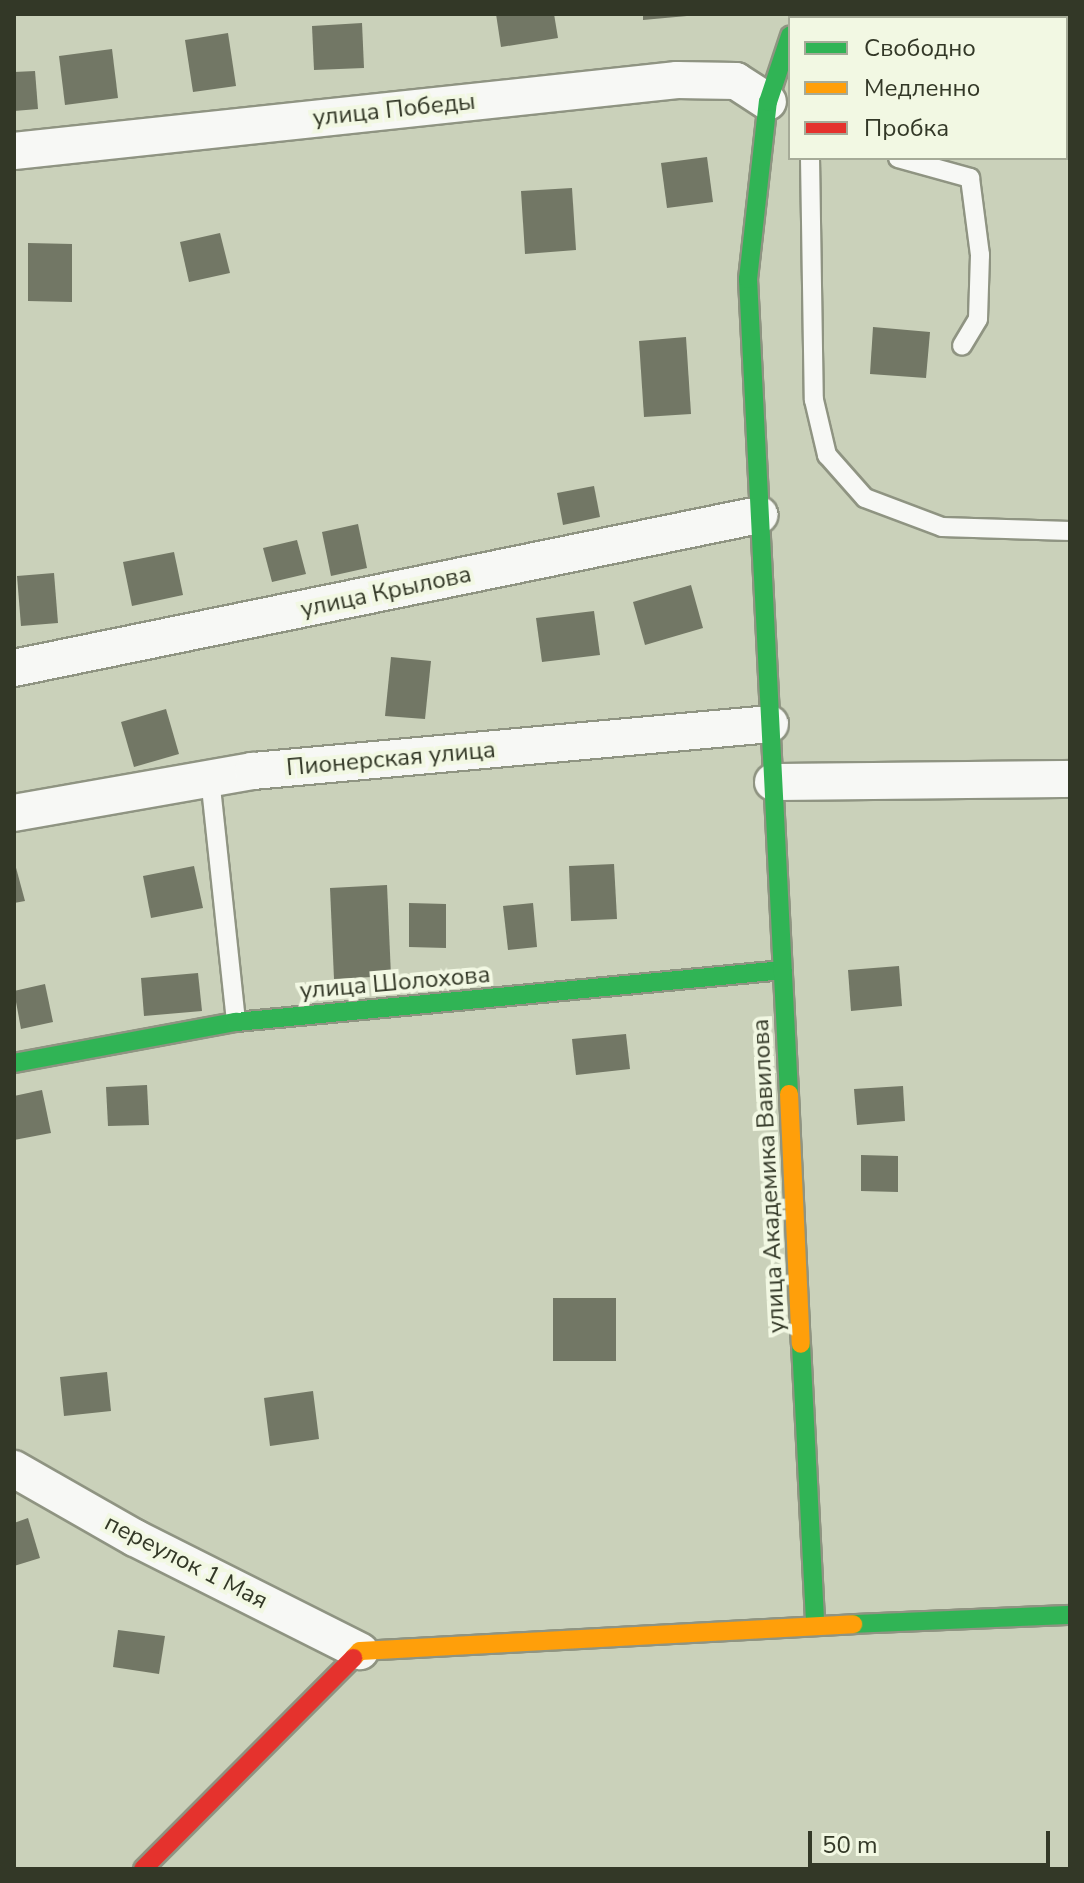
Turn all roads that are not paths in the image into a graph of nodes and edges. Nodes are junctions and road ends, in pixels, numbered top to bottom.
1 (788, 49) edge
2 (779, 110) edge
3 (14, 151) edge
4 (810, 160) edge
5 (905, 160) edge
6 (962, 346) dead end
7 (759, 515) junction
8 (1070, 531) edge
9 (14, 668) edge
10 (770, 724) junction
11 (210, 778) junction
12 (1070, 779) edge
13 (773, 782) junction
14 (14, 813) edge
15 (783, 970) junction
16 (236, 1022) junction
17 (14, 1063) edge
18 (14, 1469) edge
19 (1070, 1615) edge
20 (815, 1625) junction
21 (360, 1651) junction
22 (143, 1869) edge

1 - 2 street, улица Академика Вавилова
2 - 3 street, улица Победы
2 - 7 street, улица Академика Вавилова
4 - 8 lane
5 - 6 lane
7 - 9 street, улица Крылова
7 - 10 street, улица Академика Вавилова
10 - 11 street, Пионерская улица
10 - 13 street, улица Академика Вавилова
11 - 14 street, Пионерская улица
11 - 16 lane
12 - 13 street
13 - 15 street, улица Академика Вавилова
15 - 16 street, улица Шолохова
15 - 20 street, улица Академика Вавилова
16 - 17 street, улица Шолохова
18 - 21 street, переулок 1 Мая
19 - 20 street
20 - 21 street
21 - 22 street

